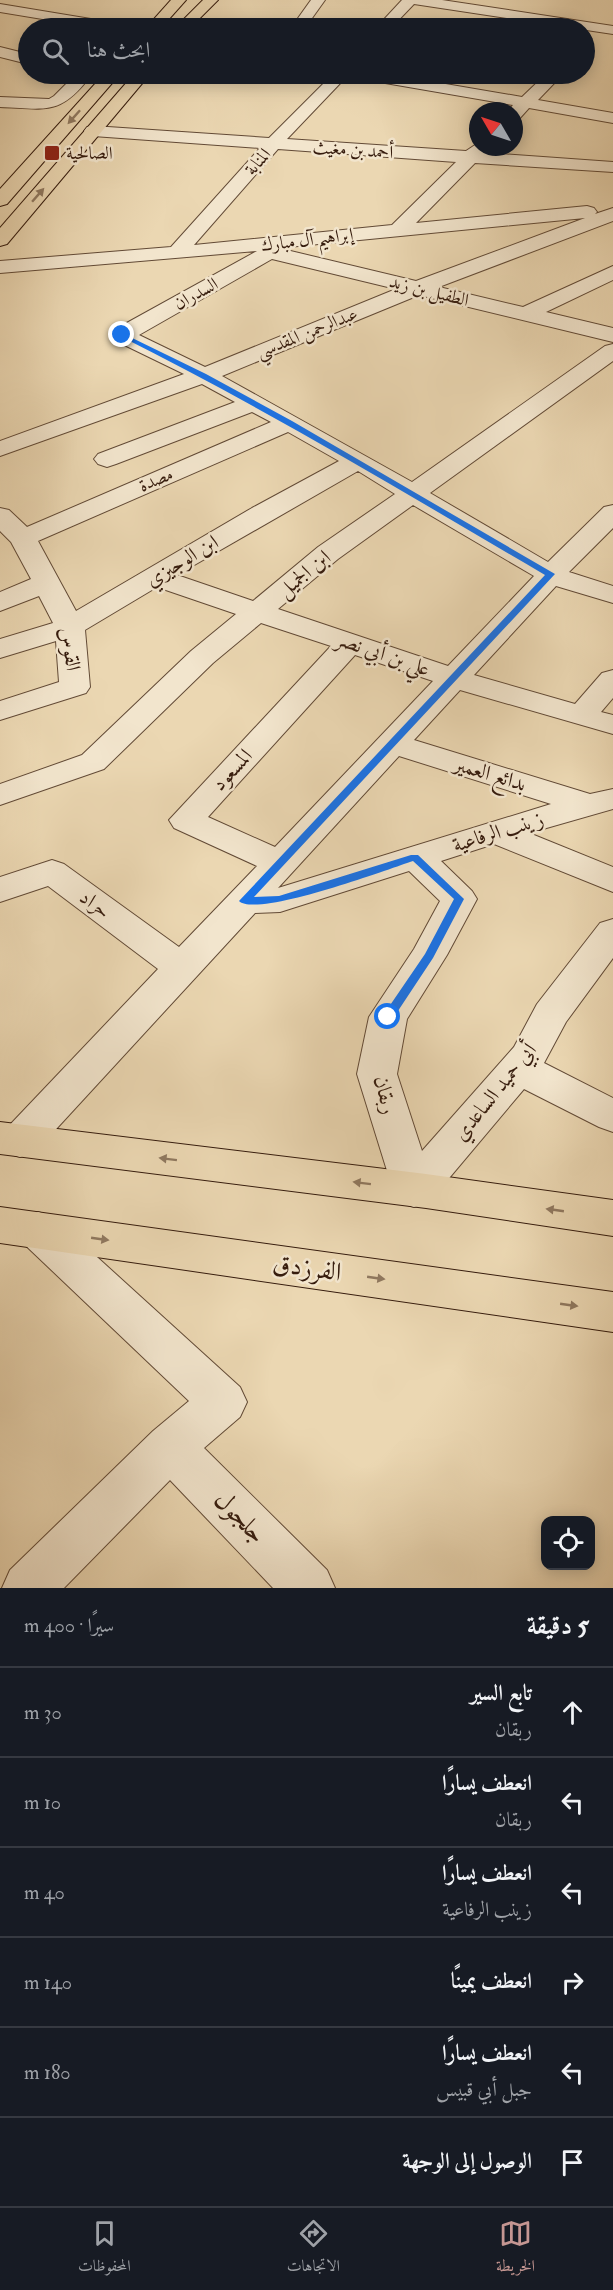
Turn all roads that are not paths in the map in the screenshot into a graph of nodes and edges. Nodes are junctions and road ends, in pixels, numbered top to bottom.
1 (179, 0) edge
2 (211, 0) edge
3 (318, 0) edge
4 (412, 0) edge
5 (53, 5) dead end
6 (0, 8) edge
7 (33, 14) junction
8 (613, 14) edge
9 (518, 16) junction
10 (58, 18) edge
11 (162, 18) edge
12 (192, 18) edge
13 (305, 18) edge
14 (393, 18) edge
15 (516, 18) edge
16 (532, 18) edge
17 (607, 29) edge
18 (0, 52) edge
19 (18, 56) edge
20 (74, 84) edge
21 (103, 84) edge
22 (133, 84) edge
23 (331, 84) edge
24 (420, 84) edge
25 (434, 84) edge
26 (545, 84) edge
27 (432, 86) junction
28 (606, 100) dead end
29 (0, 102) edge
30 (493, 102) edge
31 (523, 106) edge
32 (523, 109) edge
33 (593, 114) junction
34 (613, 118) edge
35 (93, 131) junction
36 (273, 144) junction
37 (469, 152) edge
38 (472, 156) edge
39 (501, 156) edge
40 (612, 174) edge
41 (0, 200) edge
42 (606, 209) edge
43 (399, 229) junction
44 (0, 240) edge
45 (245, 247) junction
46 (177, 252) junction
47 (269, 252) junction
48 (0, 267) edge
49 (610, 276) edge
50 (417, 288) junction
51 (526, 314) junction
52 (613, 335) edge
53 (613, 351) edge
54 (204, 375) junction
55 (253, 403) junction
56 (289, 423) junction
57 (59, 428) junction
58 (0, 449) edge
59 (107, 459) junction
60 (358, 461) junction
61 (147, 484) junction
62 (414, 494) junction
63 (613, 513) edge
64 (0, 516) edge
65 (23, 538) junction
66 (550, 574) junction
67 (155, 577) junction
68 (46, 583) junction
69 (613, 595) edge
70 (0, 602) edge
71 (258, 612) junction
72 (70, 627) junction
73 (350, 643) junction
74 (0, 649) edge
75 (453, 678) junction
76 (613, 680) edge
77 (0, 711) edge
78 (580, 716) junction
79 (613, 725) edge
80 (392, 744) junction
81 (0, 795) edge
82 (601, 802) edge
83 (495, 832) junction
84 (415, 857) junction
85 (280, 863) junction
86 (613, 880) edge
87 (0, 890) edge
88 (244, 901) junction
89 (613, 932) edge
90 (182, 968) junction
91 (518, 1068) junction
92 (613, 1116) edge
93 (10, 1139) edge
94 (414, 1190) junction
95 (613, 1218) edge
96 (12, 1231) edge
97 (613, 1312) edge
98 (170, 1447) junction
99 (28, 1588) edge
100 (308, 1588) edge

1 - 11 main road
2 - 12 main road
3 - 13 street
4 - 9 street
4 - 14 street
5 - 7 street
6 - 7 street
7 - 10 street
8 - 17 street
9 - 15 street
9 - 16 street
18 - 19 street
20 - 29 street
21 -> 41 main road
22 - 35 main road
23 - 36 street, المنابة
24 - 27 street
25 - 27 street
26 - 31 street
27 - 30 street
28 - 33 street
32 - 33 street
33 - 34 street
35 - 36 street, أحمد بن مغيث
44 -> 35 main road
36 - 37 street, أحمد بن مغيث
36 - 46 street, المنابة
38 - 43 street
39 - 40 street, أحمد بن مغيث
42 - 43 street, إبراهيم آل مبارك
42 - 50 street, عبدالرحمن المقدسي
43 - 45 street, إبراهيم آل مبارك
45 - 46 street, إبراهيم آل مبارك
45 - 47 street, الطفيل بن زيد
46 - 48 street, إبراهيم آل مبارك
47 - 50 street, الطفيل بن زيد
47 - 54 street, السدران
49 - 51 street
50 - 51 street, الطفيل بن زيد
50 - 54 street, عبدالرحمن المقدسي
51 - 52 street, الطفيل بن زيد
53 - 62 street, ابن الجميل
54 - 55 street
54 - 57 street, عبدالرحمن المقدسي
55 - 56 street
55 - 59 street, مصدة
56 - 60 street
56 - 61 street, مصدة
57 - 58 street, عبدالرحمن المقدسي
57 - 59 street
59 - 61 street
60 - 62 street
60 - 67 street, ابن الوجيزي
61 - 65 street, مصدة
62 - 66 street
62 - 71 street, ابن الجميل
63 - 66 street
64 - 65 street, القوس
65 - 68 street, القوس
66 - 69 street
66 - 75 street
67 - 71 street, علي بن أبي نصر
67 - 72 street, ابن الوجيزي
68 - 70 street
68 - 72 street, القوس
71 - 73 street, علي بن أبي نصر
71 - 81 street, ابن الجميل
72 - 74 street, ابن الوجيزي
72 - 77 street, القوس
73 - 75 street, علي بن أبي نصر
73 - 85 street, المسعود
75 - 78 street, علي بن أبي نصر
75 - 80 street
76 - 78 street
78 - 79 street, علي بن أبي نصر
80 - 82 street, بدائع العمير
80 - 85 street
82 - 83 street, زينب الرفاعية
83 - 84 street, زينب الرفاعية
83 - 86 street
84 - 88 street, زينب الرفاعية
84 - 94 street, ربقان
85 - 88 street
87 - 90 street, حراد
88 - 90 street
89 - 91 street, أبي حميد الساعدي
90 - 93 street
91 - 92 street
91 - 94 street, أبي حميد الساعدي
94 -> 93 main road
95 -> 94 main road
96 -> 97 main road, الفرزدق
96 - 98 street
98 - 99 street
98 - 100 street, جلجول

